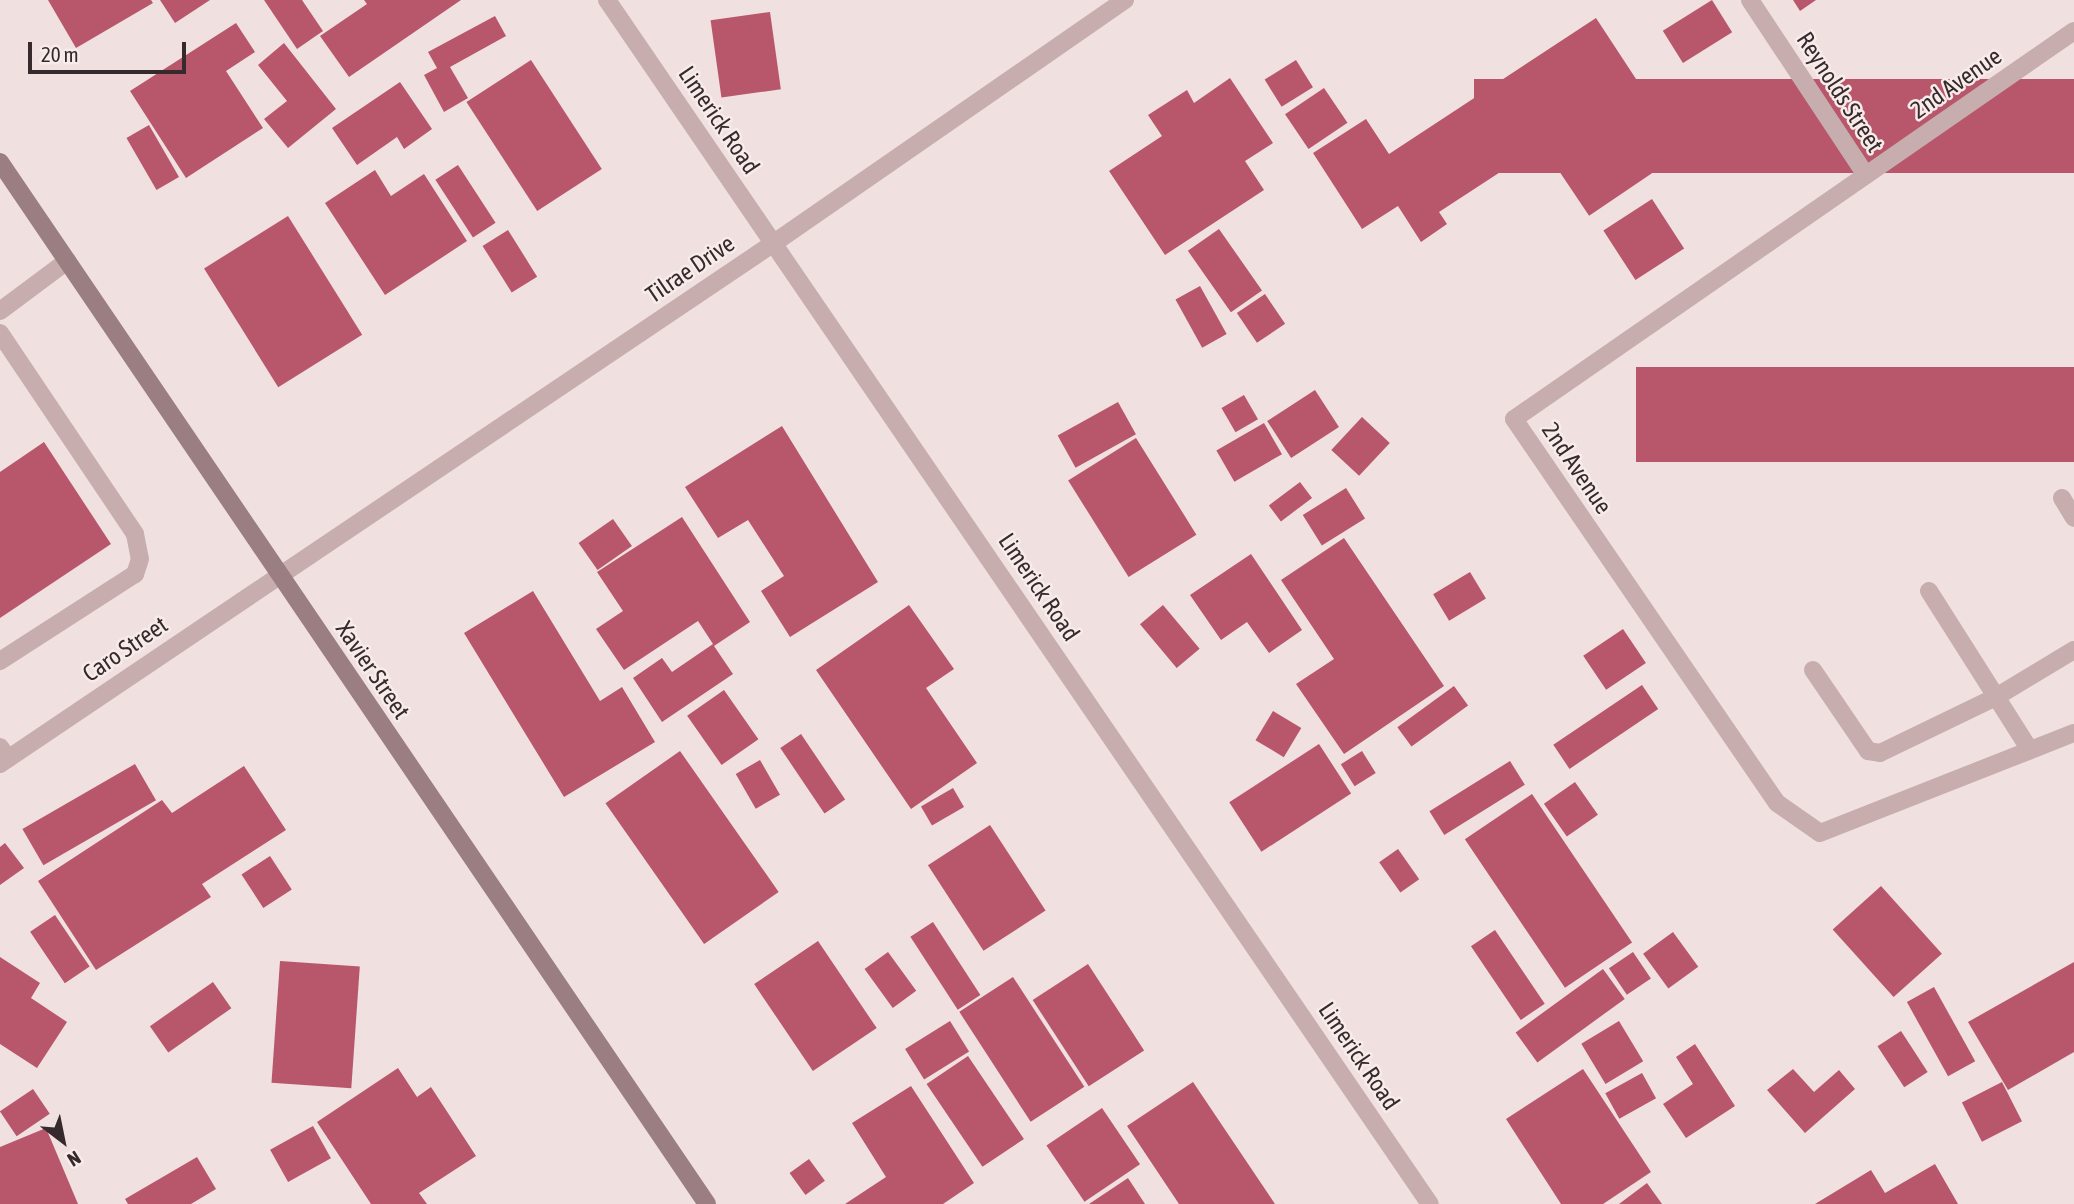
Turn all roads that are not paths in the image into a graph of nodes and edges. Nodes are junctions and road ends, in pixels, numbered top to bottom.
1 (607, 0) edge
2 (1125, 0) edge
3 (1750, 0) edge
4 (2074, 31) edge
5 (0, 162) edge
6 (1866, 175) junction
7 (774, 243) junction
8 (67, 261) junction
9 (0, 310) edge
10 (0, 333) edge
11 (2063, 498) dead end
12 (2074, 518) edge
13 (278, 574) junction
14 (1928, 592) dead end
15 (2074, 650) edge
16 (0, 661) edge
17 (1813, 670) dead end
18 (1996, 697) junction
19 (2074, 733) edge
20 (2030, 751) junction
21 (3, 757) edge
22 (707, 1204) edge
23 (1430, 1204) edge

1 - 7 street, Limerick Road
2 - 7 street, Tilrae Drive
3 - 6 street, Reynolds Street
4 - 6 street, 2nd Avenue
5 - 8 main road, Xavier Street
6 - 20 street, 2nd Avenue
7 - 13 street, Tilrae Drive
7 - 23 street, Limerick Road
8 - 9 street
8 - 13 main road, Xavier Street
10 - 16 street
11 - 12 street
13 - 21 street, Caro Street
13 - 22 main road, Xavier Street
14 - 18 street
15 - 18 street
17 - 18 street
18 - 20 street
19 - 20 street, 2nd Avenue

